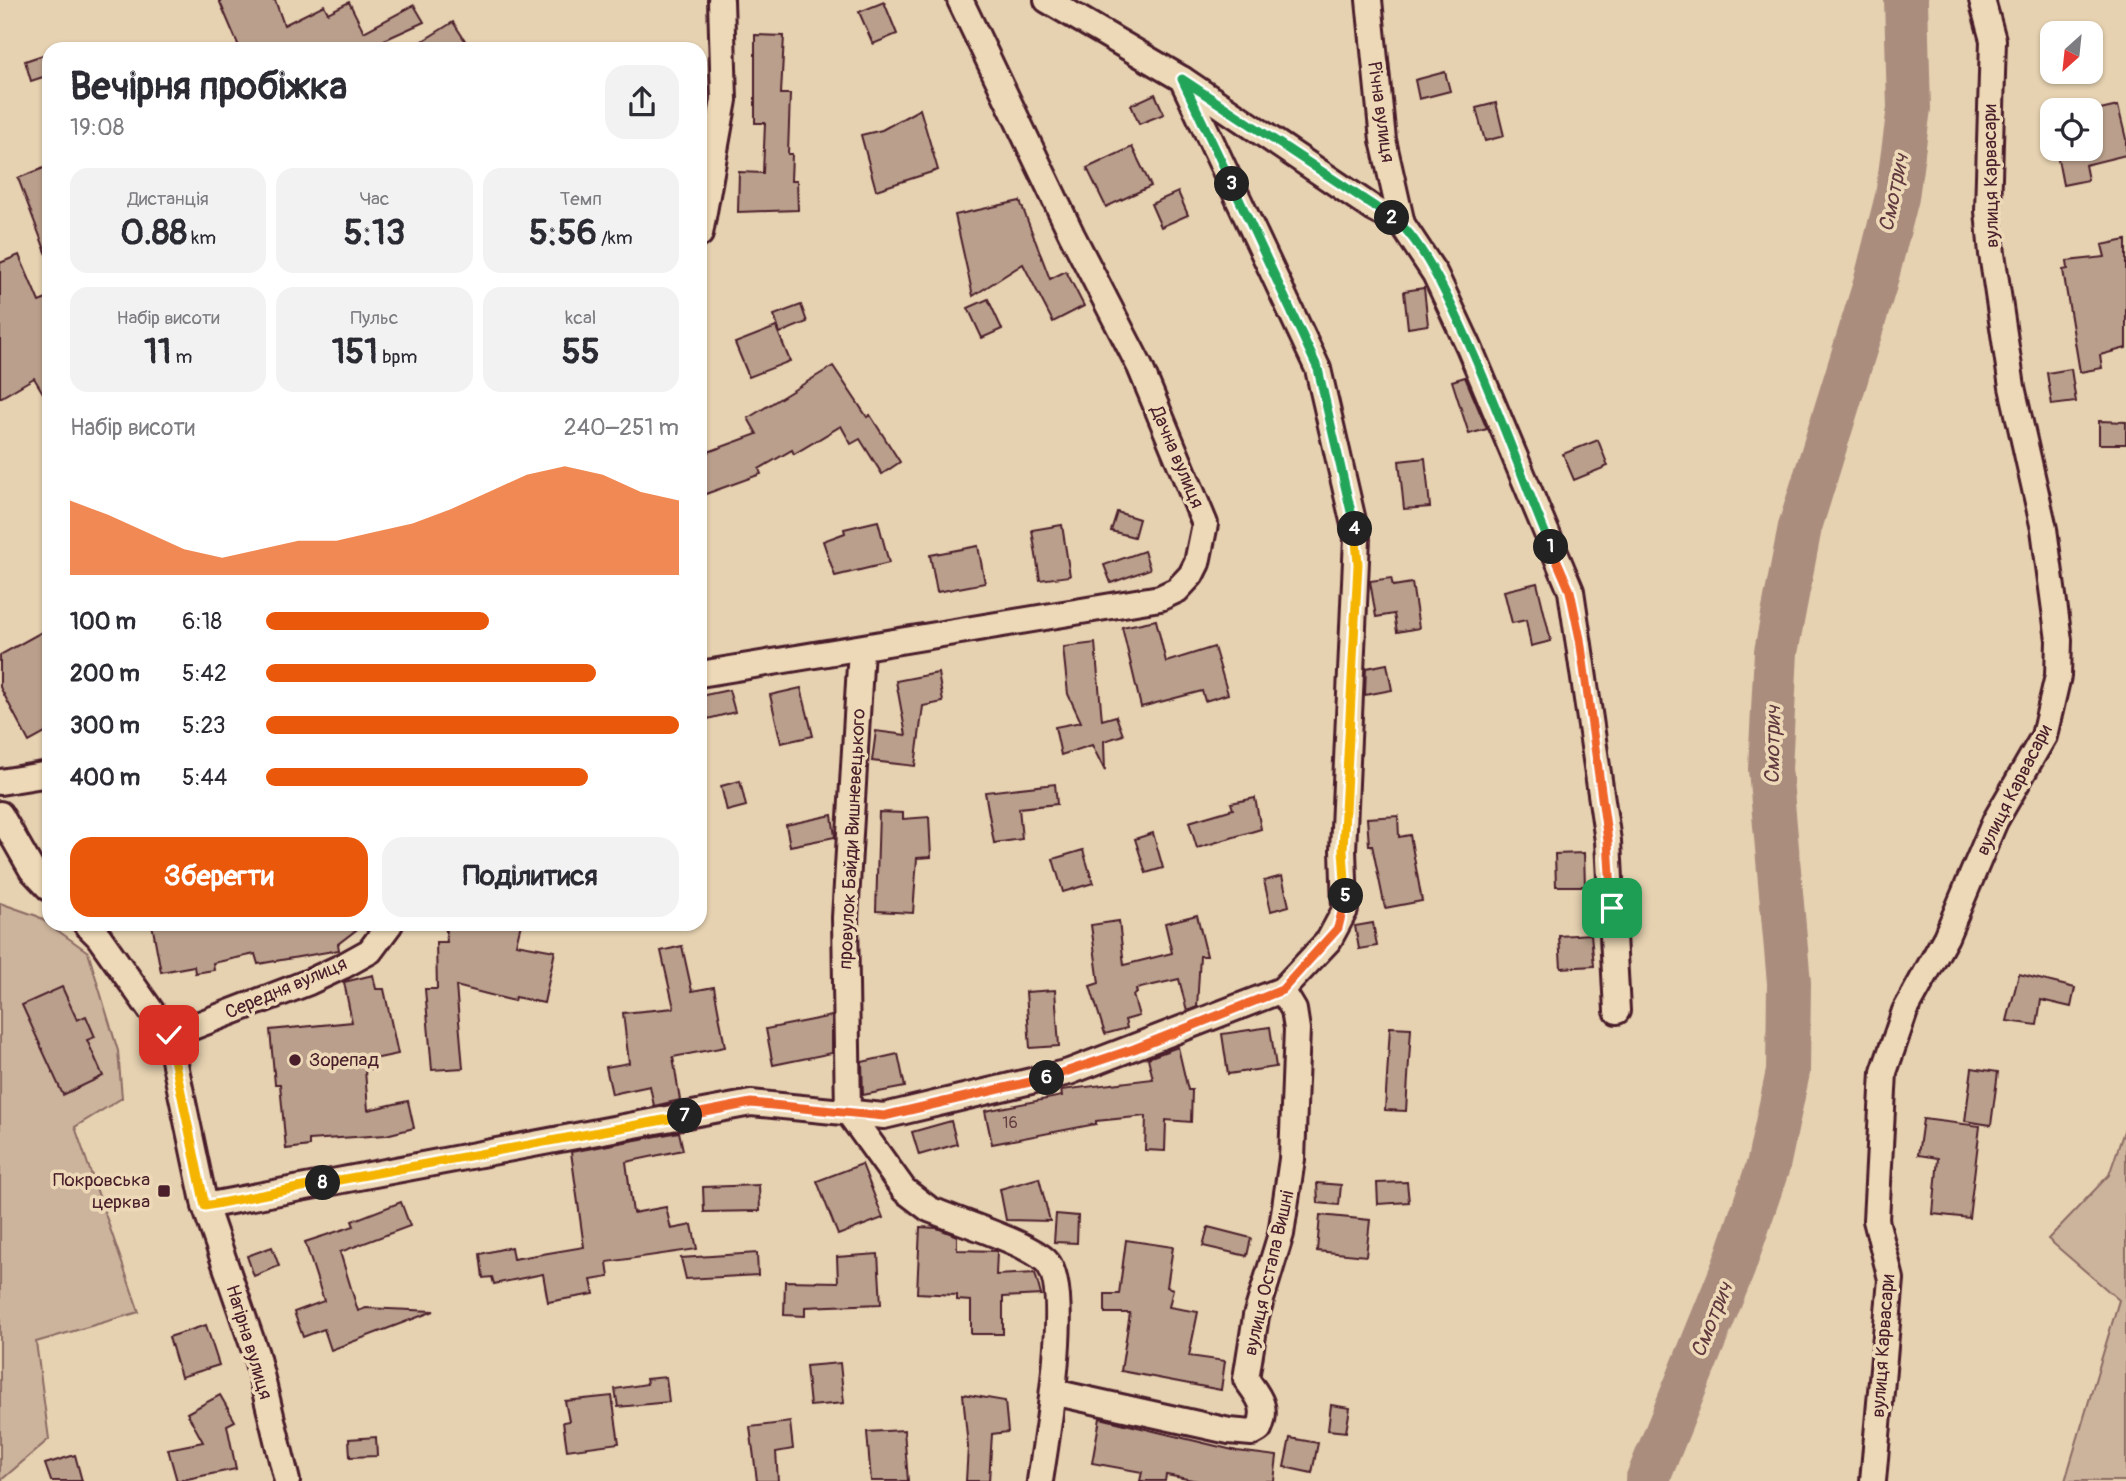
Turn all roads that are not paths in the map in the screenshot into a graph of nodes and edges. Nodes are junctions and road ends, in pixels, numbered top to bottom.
1 (721, 0) edge
2 (960, 0) edge
3 (1047, 0) edge
4 (1369, 0) edge
5 (1982, 0) edge
6 (1182, 79) junction
7 (707, 195) edge
8 (1402, 224) junction
9 (861, 649) junction
10 (707, 673) edge
11 (42, 775) edge
12 (0, 782) edge
13 (0, 814) edge
14 (42, 881) edge
15 (93, 931) edge
16 (385, 931) edge
17 (1282, 990) junction
18 (1617, 1011) dead end
19 (169, 1035) junction
20 (848, 1112) junction
21 (205, 1206) junction
22 (1053, 1392) junction
23 (287, 1481) edge
24 (1040, 1481) edge
25 (1873, 1481) edge

1 - 7 street
2 - 9 street, Дачна вулиця
3 - 6 street, Річна вулиця
4 - 8 street, Річна вулиця
5 - 25 street, вулиця Карвасари
6 - 8 street, Річна вулиця
6 - 17 street
8 - 18 street, Річна вулиця
9 - 10 street, Дачна вулиця
9 - 20 street, провулок Байди Вишневецького
11 - 12 street
13 - 14 street
15 - 19 street
16 - 19 street, Середня вулиця
17 - 20 street
17 - 22 street, вулиця Остапа Вишні
19 - 21 street, Нагірна вулиця
20 - 21 street
20 - 22 street
21 - 23 street, Нагірна вулиця
22 - 24 street

